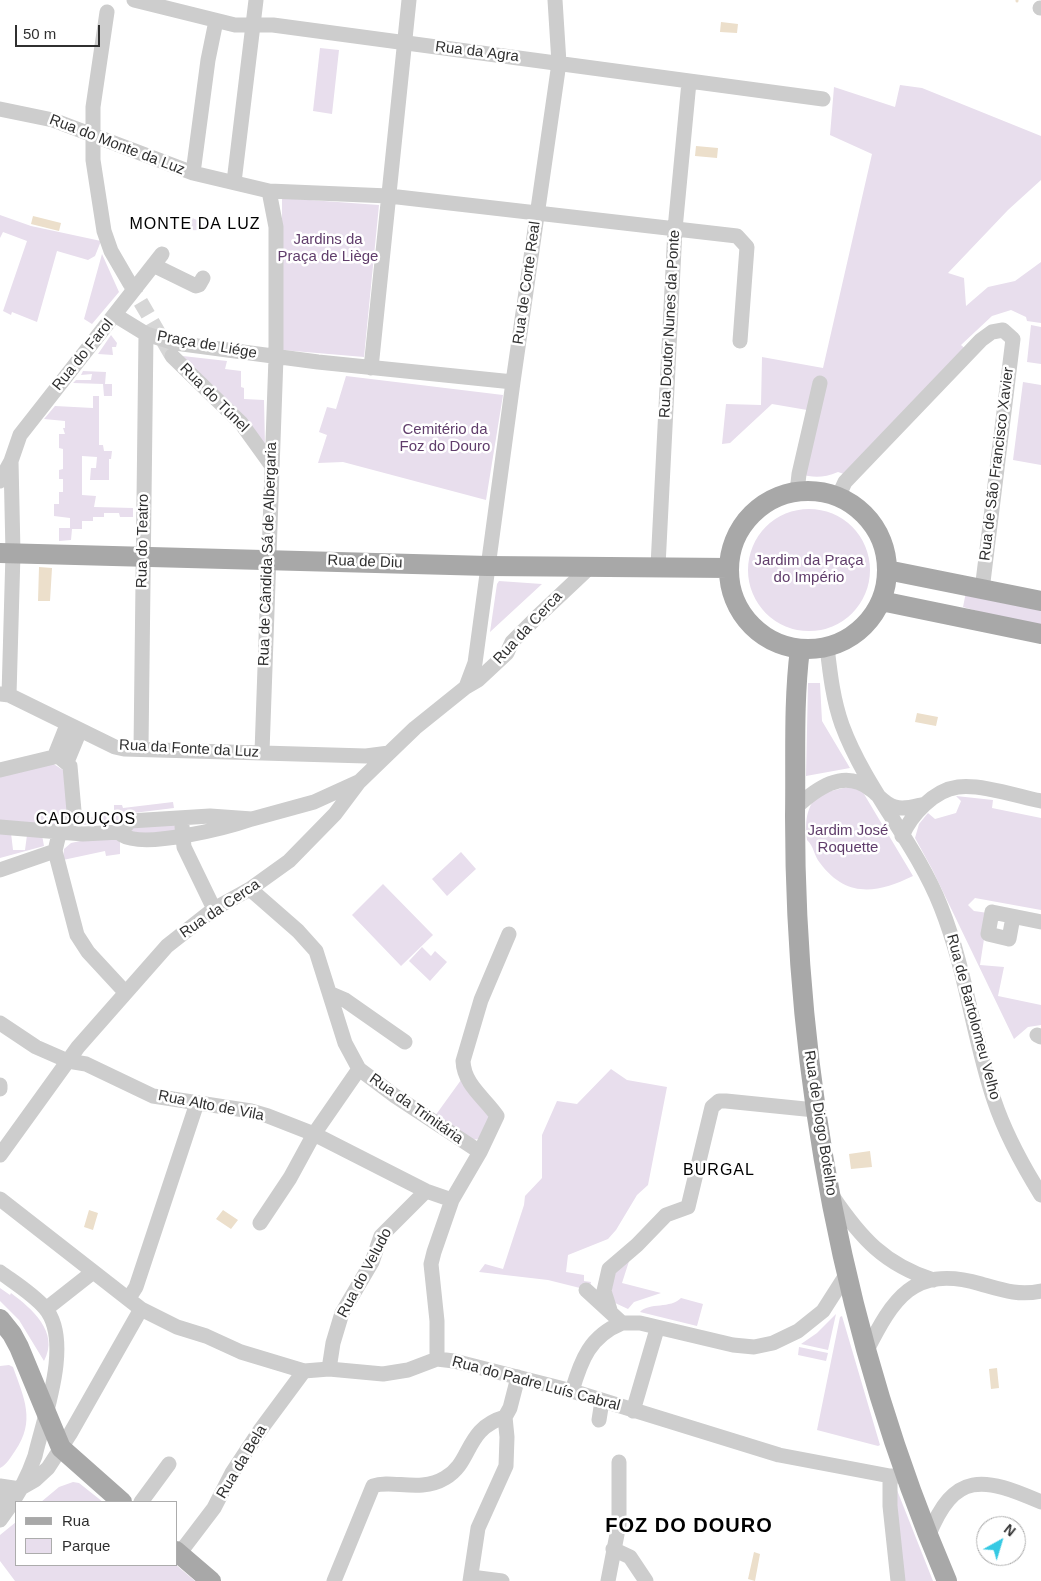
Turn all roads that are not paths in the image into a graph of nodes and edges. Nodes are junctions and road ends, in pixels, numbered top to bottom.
1 (134, 0) edge
2 (256, 0) edge
3 (409, 0) edge
4 (554, 0) edge
5 (107, 12) dead end
6 (216, 21) junction
7 (253, 26) junction
8 (403, 43) junction
9 (559, 63) junction
10 (689, 82) junction
11 (822, 99) dead end
12 (0, 109) edge
13 (94, 135) junction
14 (193, 173) junction
15 (234, 182) junction
16 (269, 191) junction
17 (389, 196) junction
18 (538, 213) junction
19 (675, 229) junction
20 (203, 278) dead end
21 (129, 282) tunnel mouth
22 (115, 315) junction
23 (146, 334) junction
24 (740, 341) dead end
25 (172, 356) tunnel mouth
26 (276, 357) junction
27 (371, 368) junction
28 (512, 382) junction
29 (820, 383) dead end
30 (11, 461) junction
31 (272, 466) junction
32 (0, 481) edge
33 (797, 492) junction
34 (838, 497) junction
35 (6, 553) edge
36 (142, 557) junction
37 (267, 560) junction
38 (488, 566) junction
39 (658, 566) junction
40 (590, 567) junction
41 (730, 568) junction
42 (887, 570) junction
43 (982, 590) junction
44 (881, 601) junction
45 (1041, 601) edge
46 (1041, 634) edge
47 (478, 640) junction
48 (512, 642) junction
49 (827, 647) junction
50 (800, 649) junction
51 (466, 687) junction
52 (4, 695) edge
53 (74, 728) junction
54 (141, 748) junction
55 (262, 752) junction
56 (389, 753) junction
57 (61, 758) junction
58 (0, 770) edge
59 (359, 782) junction
60 (877, 795) junction
61 (1041, 801) edge
62 (925, 804) junction
63 (795, 808) junction
64 (180, 817) junction
65 (252, 819) junction
66 (0, 827) edge
67 (61, 830) junction
68 (121, 832) junction
69 (184, 836) junction
70 (902, 836) junction
71 (55, 851) junction
72 (0, 870) edge
73 (250, 889) junction
74 (214, 909) junction
75 (1013, 917) dead end
76 (1041, 922) edge
77 (509, 934) dead end
78 (125, 992) junction
79 (331, 994) junction
80 (0, 1023) edge
81 (405, 1042) dead end
82 (68, 1061) junction
83 (359, 1068) junction
84 (0, 1085) edge
85 (0, 1089) edge
86 (197, 1103) junction
87 (815, 1110) junction
88 (314, 1134) junction
89 (480, 1152) junction
90 (0, 1155) edge
91 (426, 1191) junction
92 (831, 1195) junction
93 (1041, 1195) edge
94 (0, 1199) edge
95 (452, 1200) junction
96 (260, 1223) dead end
97 (0, 1272) edge
98 (93, 1272) junction
99 (846, 1274) junction
100 (934, 1280) junction
101 (586, 1290) dead end
102 (1041, 1291) edge
103 (129, 1298) junction
104 (46, 1309) junction
105 (141, 1309) junction
106 (610, 1310) junction
107 (0, 1320) edge
108 (622, 1323) junction
109 (657, 1329) junction
110 (866, 1352) junction
111 (437, 1359) junction
112 (329, 1369) junction
113 (304, 1371) junction
114 (518, 1377) junction
115 (572, 1391) junction
116 (602, 1401) junction
117 (633, 1411) junction
118 (45, 1413) junction
119 (505, 1417) junction
120 (599, 1420) dead end
121 (61, 1448) junction
122 (619, 1462) dead end
123 (169, 1464) dead end
124 (898, 1476) junction
125 (0, 1486) edge
126 (20, 1489) junction
127 (0, 1500) edge
128 (121, 1501) edge
129 (142, 1501) edge
130 (1041, 1502) edge
131 (0, 1520) edge
132 (928, 1536) junction
133 (613, 1549) junction
134 (178, 1553) edge
135 (471, 1579) edge
136 (211, 1581) edge
137 (334, 1581) edge
138 (502, 1581) edge
139 (608, 1581) edge
140 (646, 1581) edge
141 (898, 1581) edge
142 (947, 1581) edge

1 - 6 street, Rua da Agra
2 - 7 street
3 - 8 street
4 - 9 street, Rua de Corte Real
5 - 13 street
6 - 7 street, Rua da Agra
6 - 14 street
7 - 8 street, Rua da Agra
7 - 15 street
8 - 9 street, Rua da Agra
8 - 17 street
9 - 10 street, Rua da Agra
9 - 18 street, Rua de Corte Real
10 - 11 street, Rua da Agra
10 - 19 street, Rua Doutor Nunes da Ponte
12 - 13 street, Rua do Monte da Luz
13 - 14 street, Rua do Monte da Luz
13 - 21 street
14 - 15 street, Rua do Monte da Luz
15 - 16 street, Rua do Monte da Luz
16 - 17 street
16 - 26 street, Praça de Liége
17 - 18 street
17 - 27 street
18 - 19 street
18 - 28 street, Rua de Corte Real
19 - 24 street
19 - 39 street, Rua Doutor Nunes da Ponte
20 - 22 street, Rua do Farol
22 - 23 street, Praça de Liége
22 - 30 street, Rua do Farol
23 - 26 street, Praça de Liége
23 - 36 street, Rua do Teatro
25 - 31 street, Rua do Túnel
26 - 27 street, Praça de Liége
26 - 31 street, Rua de Cândida Sá de Albergaria
27 - 28 street, Praça de Liége
28 - 38 street, Rua de Corte Real
29 - 33 street
30 - 32 street, Rua do Farol
30 - 35 street, Rua do Farol
31 - 37 street, Rua de Cândida Sá de Albergaria
33 - 34 main road
33 - 41 main road
34 - 42 main road
34 - 43 street, Rua de São Francisco Xavier
35 - 36 main road, Rua de Diu
35 - 52 street, Rua do Farol
36 - 37 main road, Rua de Diu
36 - 54 street, Rua do Teatro
37 - 38 main road, Rua de Diu
37 - 55 street, Rua de Cândida Sá de Albergaria
38 - 40 main road, Rua de Diu
38 - 47 street, Rua da Cerca
39 - 40 main road, Rua de Diu
39 - 41 main road, Rua de Diu
40 - 48 street, Rua da Cerca
41 - 50 main road
42 - 43 main road
42 - 44 main road
43 - 45 main road
44 - 46 main road
44 - 49 main road
47 - 48 street
47 - 51 street, Rua da Cerca
48 - 51 street, Rua da Cerca
49 - 50 main road
49 - 60 street, Rua de Bartolomeu Velho
50 - 63 main road, Rua de Diogo Botelho
51 - 56 street, Rua da Cerca
52 - 53 street, Rua da Fonte da Luz
53 - 54 street, Rua da Fonte da Luz
53 - 57 street
54 - 55 street, Rua da Fonte da Luz
55 - 56 street, Rua da Fonte da Luz
56 - 59 street, Rua da Cerca
57 - 58 street
57 - 67 street
59 - 65 street
59 - 73 street, Rua da Cerca
60 - 62 street
60 - 63 street
60 - 70 street, Rua de Bartolomeu Velho
61 - 62 street
62 - 70 street
63 - 87 main road, Rua de Diogo Botelho
64 - 65 street
64 - 68 street
64 - 69 street
65 - 69 street
66 - 67 street
67 - 68 street
67 - 71 street
68 - 69 street
69 - 74 street
70 - 93 street, Rua de Bartolomeu Velho
71 - 72 street
71 - 78 street
73 - 74 street, Rua da Cerca
73 - 79 street, Rua da Trinitária
74 - 78 street, Rua da Cerca
75 - 76 street
77 - 89 street
78 - 82 street, Rua da Cerca
79 - 81 street
79 - 83 street, Rua da Trinitária
80 - 82 street, Rua Alto de Vila
82 - 86 street, Rua Alto de Vila
82 - 90 street, Rua da Cerca
83 - 88 street
83 - 89 street, Rua da Trinitária
84 - 85 street
86 - 88 street, Rua Alto de Vila
86 - 103 street
87 - 92 main road, Rua de Diogo Botelho
87 - 106 street
88 - 91 street, Rua Alto de Vila
88 - 96 street
89 - 95 street
91 - 95 street, Rua Alto de Vila
91 - 112 street, Rua do Veludo
92 - 99 main road, Rua de Diogo Botelho
92 - 100 street
94 - 98 street, Rua do Padre Luís Cabral
95 - 111 street
97 - 104 street
98 - 103 street, Rua do Padre Luís Cabral
98 - 104 street
99 - 109 street
99 - 110 main road, Rua de Diogo Botelho
100 - 102 street
100 - 110 street
101 - 106 street
103 - 105 street, Rua do Padre Luís Cabral
104 - 118 street
105 - 113 street, Rua do Padre Luís Cabral
105 - 121 street
106 - 108 street
107 - 118 main road
108 - 109 street
108 - 115 street
109 - 117 street
110 - 124 main road, Rua de Diogo Botelho
111 - 112 street, Rua do Padre Luís Cabral
111 - 114 street, Rua do Padre Luís Cabral
112 - 113 street, Rua do Padre Luís Cabral
113 - 134 street, Rua da Bela
114 - 115 street, Rua do Padre Luís Cabral
114 - 119 street
115 - 116 street, Rua do Padre Luís Cabral
116 - 117 street, Rua do Padre Luís Cabral
116 - 120 street
117 - 124 street, Rua do Padre Luís Cabral
118 - 121 main road
118 - 126 street
119 - 135 street
119 - 137 street
121 - 126 street
121 - 128 main road
122 - 133 street
123 - 129 street
124 - 132 main road, Rua de Diogo Botelho
124 - 141 street
125 - 126 street
126 - 127 street
126 - 131 street
130 - 132 street
132 - 142 main road, Rua de Diogo Botelho
133 - 139 street
133 - 140 street
134 - 136 main road
135 - 138 street

